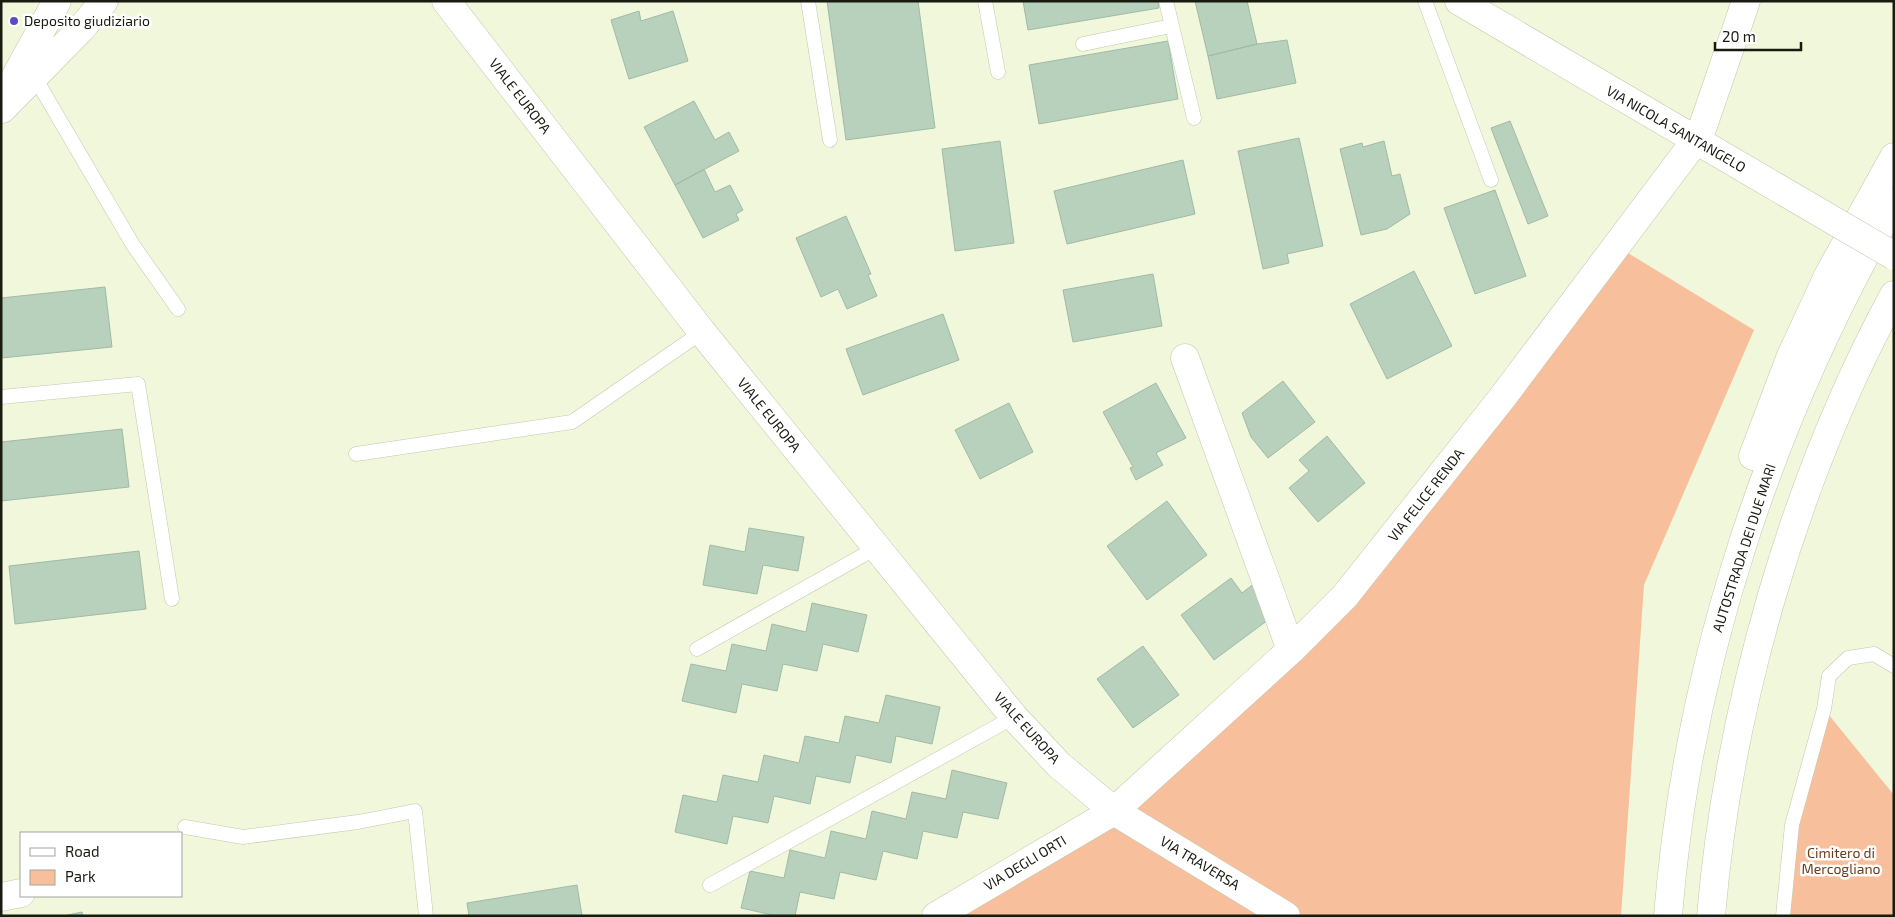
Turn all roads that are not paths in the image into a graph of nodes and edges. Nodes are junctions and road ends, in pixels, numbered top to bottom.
1 (57, 1) edge
2 (104, 1) edge
3 (446, 1) edge
4 (808, 1) edge
5 (985, 1) edge
6 (1166, 1) edge
7 (1425, 1) edge
8 (1459, 1) edge
9 (1746, 1) edge
10 (1171, 26) junction
11 (1083, 44) dead end
12 (998, 72) dead end
13 (34, 76) junction
14 (1, 103) edge
15 (1, 110) edge
16 (1194, 118) dead end
17 (830, 140) dead end
18 (1707, 147) junction
19 (1894, 157) edge
20 (1491, 180) dead end
21 (1894, 203) edge
22 (1894, 256) edge
23 (1894, 295) edge
24 (178, 309) dead end
25 (1894, 311) edge
26 (702, 332) junction
27 (1185, 358) dead end
28 (1848, 386) junction
29 (1, 397) edge
30 (356, 454) dead end
31 (876, 548) junction
32 (172, 599) dead end
33 (1717, 631) junction
34 (697, 649) dead end
35 (1291, 650) junction
36 (1894, 666) edge
37 (1014, 716) junction
38 (1114, 811) junction
39 (185, 827) dead end
40 (710, 885) dead end
41 (20, 893) edge
42 (1, 896) edge
43 (426, 916) edge
44 (936, 916) edge
45 (1286, 916) edge
46 (1668, 916) edge
47 (1711, 916) edge
48 (1783, 916) edge

1 - 14 main road
2 - 13 main road
3 - 26 main road, VIALE EUROPA
4 - 17 lane
5 - 12 lane
6 - 10 lane
7 - 20 lane
8 - 18 main road, VIA NICOLA SANTANGELO
9 - 18 main road, VIA FELICE RENDA
10 - 11 lane
10 - 16 lane
13 - 15 main road
13 - 24 lane
18 - 22 main road, VIA NICOLA SANTANGELO, bridge
18 - 35 main road, VIA FELICE RENDA
19 - 33 main road
21 - 33 main road, AUTOSTRADA DEI DUE MARI
23 - 28 main road
25 - 28 main road
26 - 30 lane
26 - 31 main road, VIALE EUROPA
27 - 35 main road
28 - 47 main road
29 - 32 lane
31 - 34 lane
31 - 37 main road, VIALE EUROPA
33 - 46 main road, AUTOSTRADA DEI DUE MARI
35 - 38 main road, VIA FELICE RENDA
36 - 48 lane
37 - 38 main road, VIALE EUROPA
37 - 40 lane
38 - 44 main road, VIA DEGLI ORTI
38 - 45 main road, VIA TRAVERSA
39 - 43 lane
41 - 42 main road

